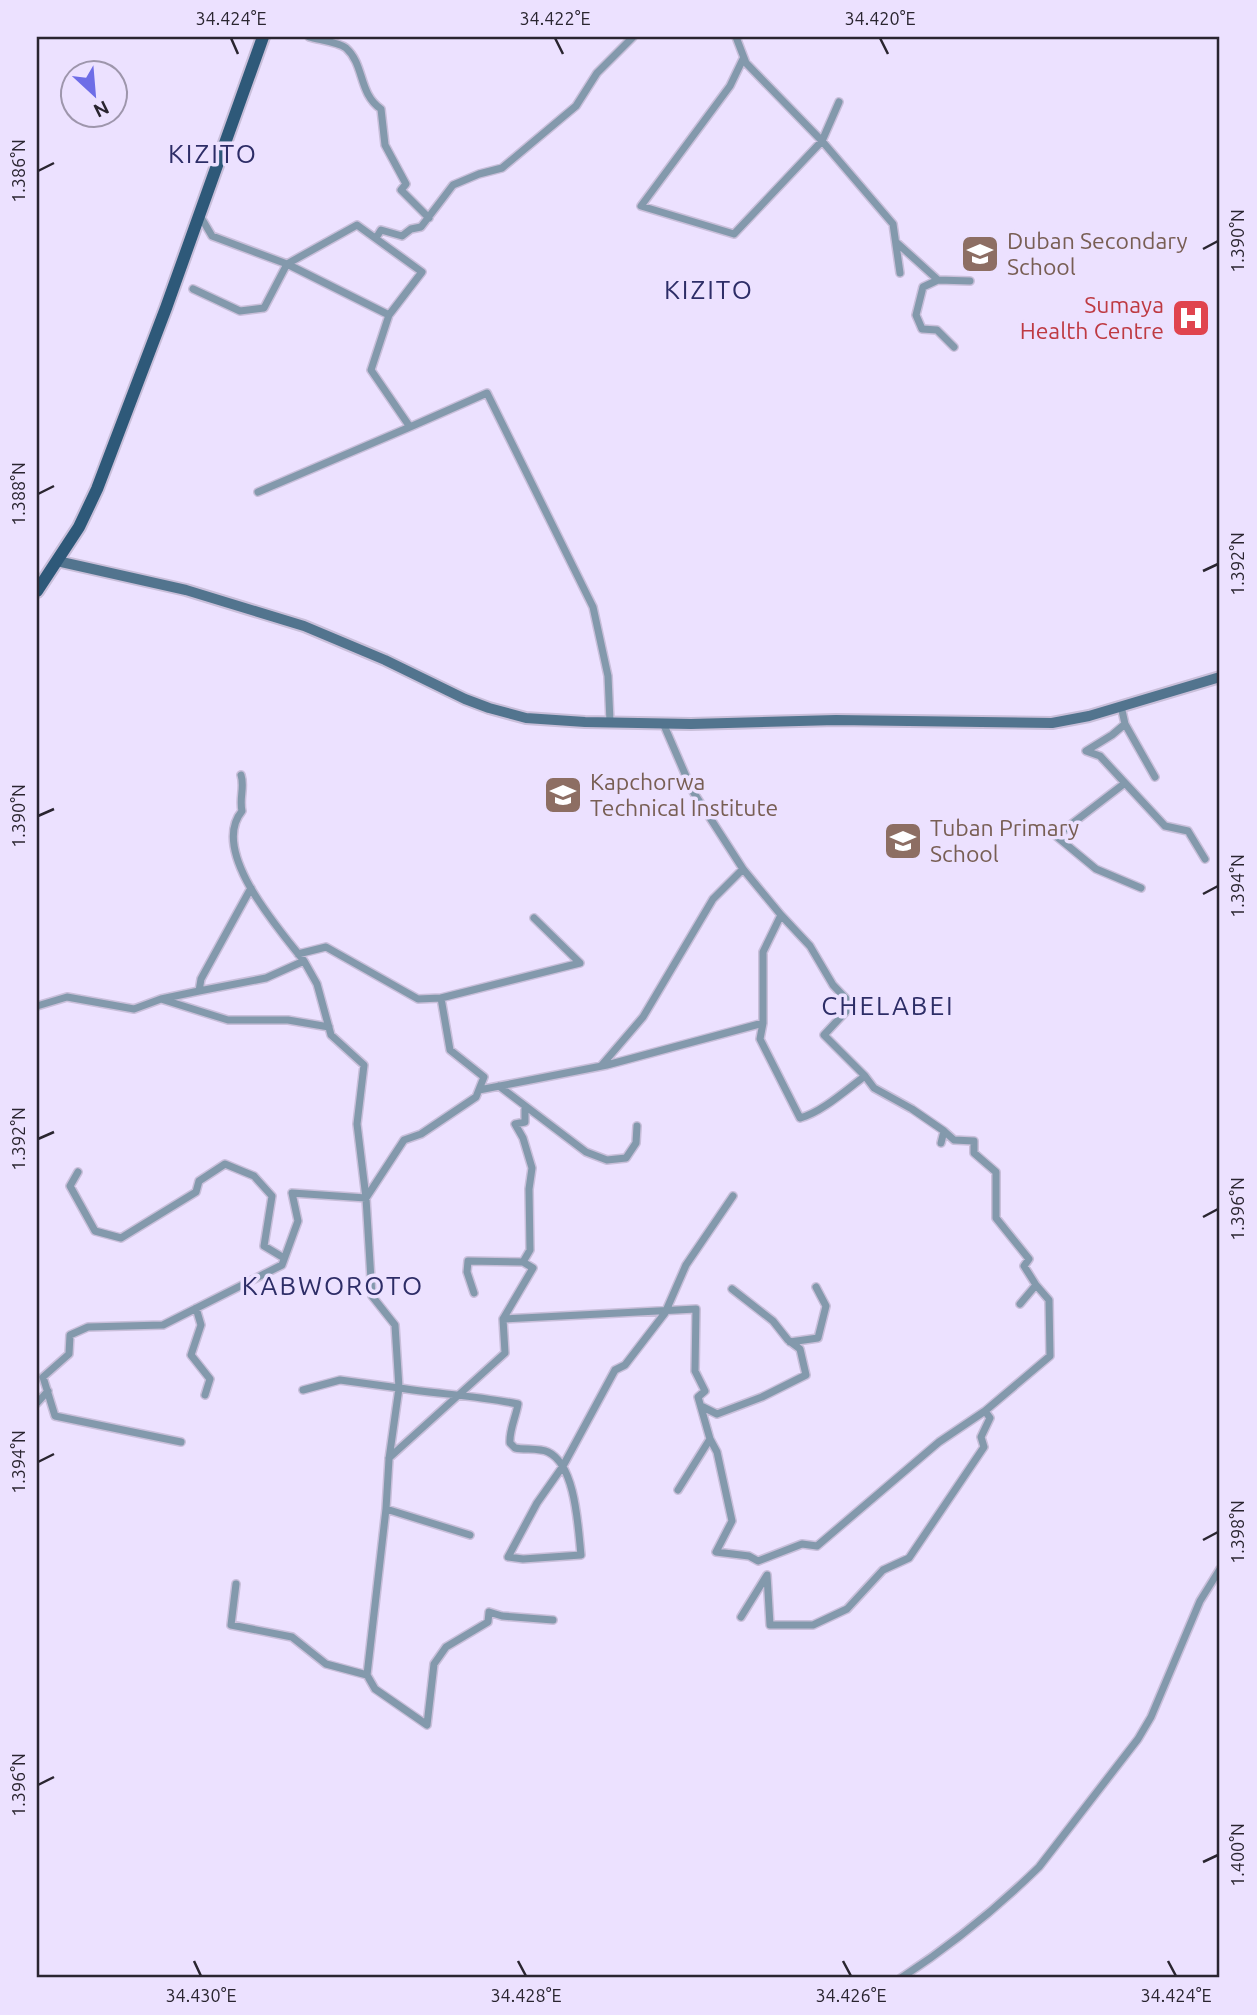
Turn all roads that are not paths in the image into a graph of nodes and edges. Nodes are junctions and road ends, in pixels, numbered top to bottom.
1 (263, 37) edge
2 (309, 37) edge
3 (633, 37) edge
4 (736, 37) edge
5 (743, 59) junction
6 (839, 102) dead end
7 (822, 141) junction
8 (199, 214) junction
9 (429, 218) junction
10 (376, 239) junction
11 (895, 242) junction
12 (287, 264) junction
13 (900, 273) dead end
14 (939, 280) junction
15 (970, 281) dead end
16 (192, 289) dead end
17 (389, 315) junction
18 (954, 347) dead end
19 (410, 427) junction
20 (258, 492) dead end
21 (57, 561) junction
22 (37, 591) edge
23 (1220, 677) edge
24 (1121, 706) junction
25 (610, 722) junction
26 (663, 723) junction
27 (1125, 724) junction
28 (241, 775) dead end
29 (1155, 777) dead end
30 (1125, 783) junction
31 (1205, 859) dead end
32 (743, 869) junction
33 (251, 888) junction
34 (1140, 888) dead end
35 (781, 915) junction
36 (534, 918) dead end
37 (298, 954) junction
38 (304, 961) junction
39 (199, 991) junction
40 (441, 998) junction
41 (161, 999) junction
42 (37, 1006) edge
43 (763, 1023) junction
44 (329, 1027) junction
45 (601, 1066) junction
46 (865, 1076) junction
47 (499, 1086) junction
48 (479, 1090) junction
49 (525, 1106) junction
50 (637, 1126) dead end
51 (944, 1131) junction
52 (941, 1143) dead end
53 (78, 1172) dead end
54 (733, 1196) dead end
55 (366, 1198) junction
56 (284, 1258) junction
57 (523, 1262) junction
58 (1036, 1284) junction
59 (816, 1287) dead end
60 (732, 1289) dead end
61 (474, 1293) dead end
62 (1020, 1304) dead end
63 (196, 1308) junction
64 (667, 1311) junction
65 (503, 1319) junction
66 (790, 1342) junction
67 (399, 1388) junction
68 (303, 1390) dead end
69 (48, 1391) junction
70 (459, 1394) junction
71 (205, 1395) dead end
72 (37, 1403) edge
73 (701, 1406) junction
74 (985, 1411) junction
75 (709, 1439) junction
76 (181, 1442) dead end
77 (389, 1459) junction
78 (563, 1466) junction
79 (677, 1490) dead end
80 (386, 1509) junction
81 (470, 1535) dead end
82 (1220, 1569) edge
83 (236, 1584) dead end
84 (741, 1617) dead end
85 (553, 1620) dead end
86 (367, 1675) junction
87 (901, 1978) edge

1 - 8 main road
2 - 9 street
3 - 9 street
4 - 5 street
5 - 7 street
5 - 7 street
6 - 7 street
7 - 11 street
8 - 12 street
8 - 21 main road
9 - 10 street
10 - 12 street
10 - 17 street
11 - 13 street
11 - 14 street
12 - 16 street
12 - 17 street
14 - 15 street
14 - 18 street
17 - 19 street
19 - 20 street
19 - 25 street
21 - 22 main road
21 - 25 street
23 - 24 street
24 - 26 street
24 - 27 street
25 - 26 street
26 - 32 street
27 - 29 street
27 - 30 street
28 - 33 street
30 - 31 street
30 - 34 street
32 - 35 street
32 - 45 street
33 - 37 street
33 - 39 street
35 - 43 street
35 - 46 street
36 - 40 street
37 - 38 street
37 - 40 street
38 - 39 street
38 - 44 street
39 - 41 street
40 - 48 street
41 - 42 street
41 - 44 street
43 - 45 street
43 - 46 street
44 - 55 street
45 - 47 street
46 - 51 street
47 - 48 street
47 - 49 street
48 - 55 street
49 - 50 street
49 - 57 street
51 - 52 street
51 - 58 street
53 - 56 street
54 - 64 street
55 - 56 street
55 - 67 street
56 - 63 street
57 - 61 street
57 - 65 street
58 - 62 street
58 - 74 street
59 - 66 street
60 - 66 street
63 - 69 street
63 - 71 street
64 - 65 street
64 - 73 street
64 - 78 street
65 - 70 street
66 - 73 street
67 - 68 street
67 - 70 street
67 - 77 street
69 - 72 street
69 - 76 street
70 - 77 street
70 - 78 street
73 - 75 street
74 - 75 street
74 - 84 street
75 - 79 street
77 - 80 street
78 - 78 street
80 - 81 street
80 - 86 street
82 - 87 street
83 - 86 street
85 - 86 street

